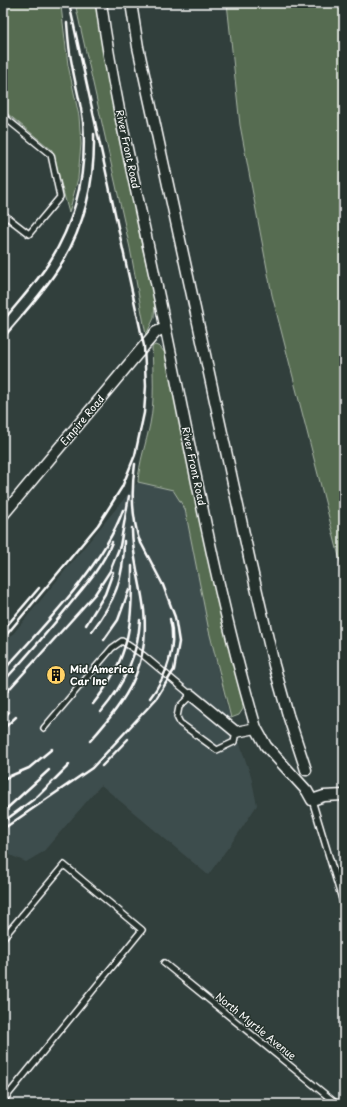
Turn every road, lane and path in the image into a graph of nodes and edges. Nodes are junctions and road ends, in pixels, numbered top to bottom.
1 (101, 3) edge
2 (131, 3) edge
3 (3, 116) edge
4 (3, 214) edge
5 (165, 328) junction
6 (3, 516) edge
7 (191, 695) junction
8 (44, 728) dead end
9 (256, 728) junction
10 (236, 732) junction
11 (306, 770) dead end
12 (344, 795) edge
13 (312, 800) junction
14 (344, 906) edge
15 (3, 938) edge
16 (164, 963) dead end
17 (3, 1101) edge
18 (337, 1104) edge

1 - 5 street, River Front Road
2 - 11 street
3 - 4 lane
5 - 6 street, Empire Road
5 - 9 street, River Front Road
7 - 8 lane
7 - 10 street
7 - 10 lane
9 - 10 street
9 - 13 street, River Front Road
12 - 13 street
13 - 14 lane, River Front Road
15 - 17 lane
16 - 18 lane, North Myrtle Avenue

